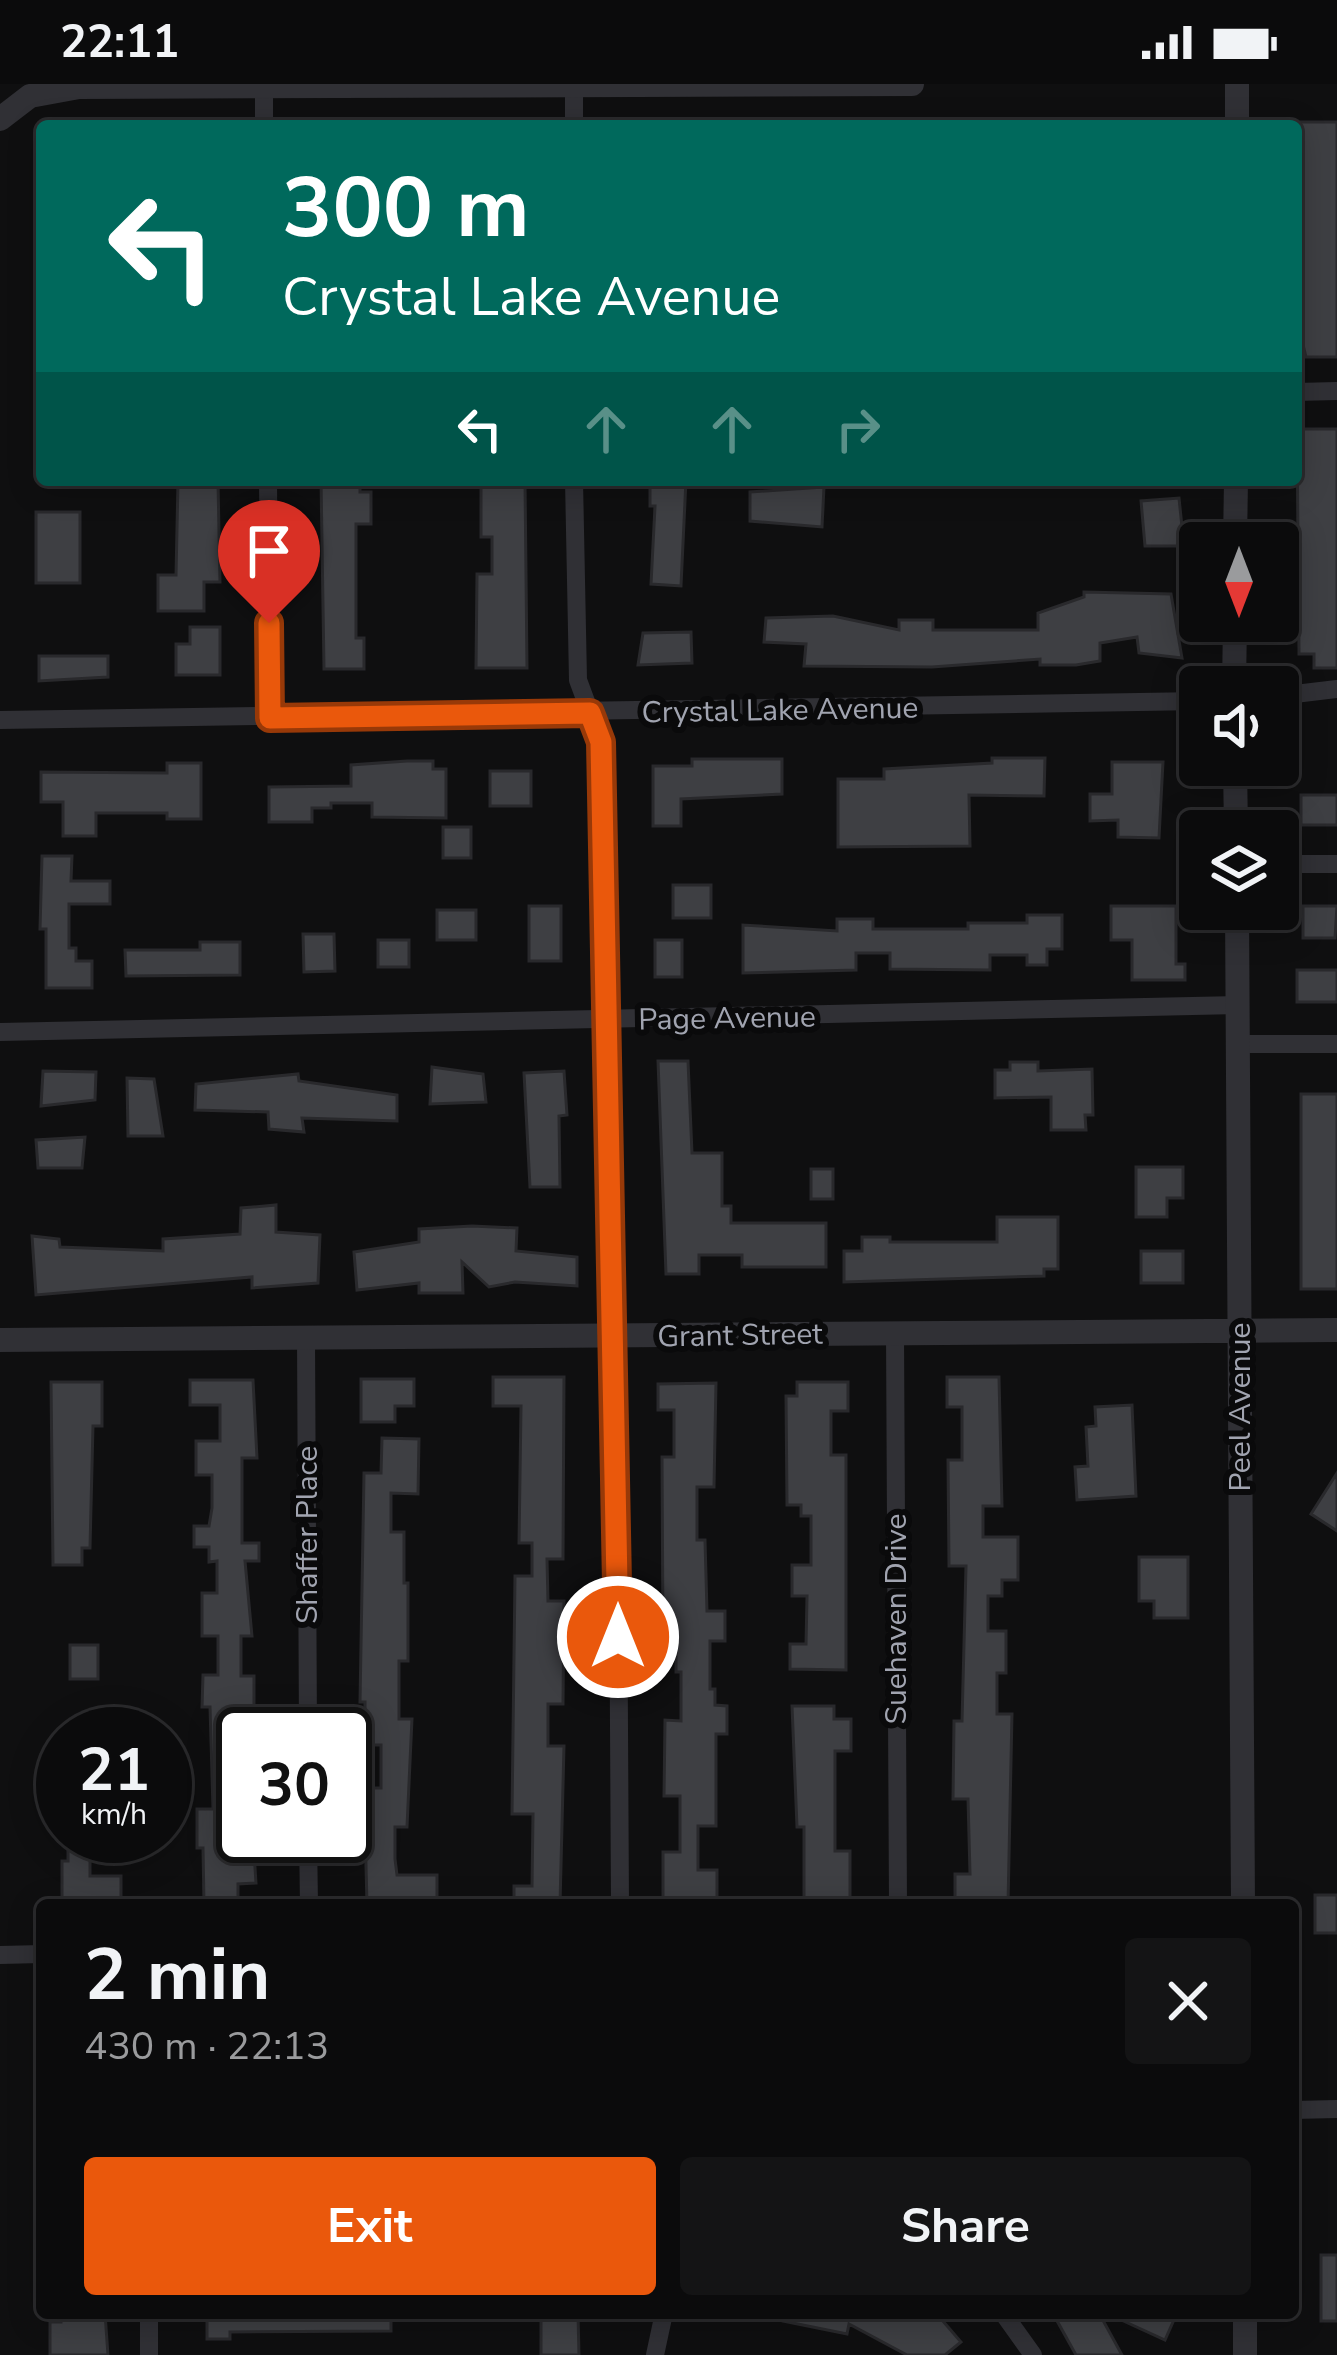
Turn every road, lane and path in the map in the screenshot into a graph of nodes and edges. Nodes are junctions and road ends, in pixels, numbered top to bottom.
1 (912, 84) edge
2 (1237, 84) edge
3 (505, 85) edge
4 (574, 87) edge
5 (264, 89) junction
6 (0, 107) edge
7 (0, 118) edge
8 (264, 120) edge
9 (574, 120) edge
10 (1237, 120) edge
11 (1302, 392) edge
12 (1337, 392) edge
13 (268, 486) edge
14 (574, 486) edge
15 (1236, 486) edge
16 (1235, 522) edge
17 (1337, 689) edge
18 (1299, 694) edge
19 (1179, 701) edge
20 (590, 713) junction
21 (270, 718) junction
22 (0, 720) edge
23 (1299, 864) edge
24 (1337, 864) edge
25 (1238, 930) edge
26 (1239, 1005) junction
27 (605, 1021) junction
28 (0, 1031) edge
29 (1337, 1043) edge
30 (1239, 1044) junction
31 (1239, 1330) junction
32 (1337, 1330) edge
33 (895, 1333) junction
34 (306, 1336) junction
35 (614, 1336) junction
36 (0, 1340) edge
37 (308, 1707) edge
38 (308, 1863) edge
39 (309, 1899) edge
40 (620, 1899) edge
41 (898, 1899) edge
42 (1243, 1899) edge
43 (0, 1954) edge
44 (36, 1954) edge
45 (1337, 2109) edge
46 (1299, 2110) edge
47 (149, 2319) edge
48 (663, 2319) edge
49 (1007, 2319) edge
50 (1245, 2319) edge
51 (149, 2355) edge
52 (655, 2355) edge
53 (1033, 2355) edge
54 (1245, 2355) edge

1 - 4 street
2 - 10 street
3 - 4 street
3 - 5 street
4 - 9 street
5 - 7 street
5 - 8 street
6 - 7 street
11 - 12 street
13 - 21 street
14 - 20 street
15 - 16 street
17 - 18 street
19 - 20 street, Crystal Lake Avenue
20 - 21 street, Crystal Lake Avenue
20 - 27 street
21 - 22 street, Crystal Lake Avenue
23 - 24 street
25 - 26 street, Peel Avenue
26 - 27 street, Page Avenue
26 - 30 street, Peel Avenue
27 - 28 street, Page Avenue
27 - 35 street
29 - 30 street
30 - 31 street, Peel Avenue
31 - 32 street, Grant Street
31 - 33 street, Grant Street
31 - 42 street, Peel Avenue
33 - 35 street, Grant Street
33 - 41 street, Suehaven Drive
34 - 35 street, Grant Street
34 - 36 street, Grant Street
34 - 37 street, Shaffer Place
35 - 40 street
38 - 39 street
43 - 44 street
45 - 46 street
47 - 51 street
48 - 52 street
49 - 53 street
50 - 54 street

